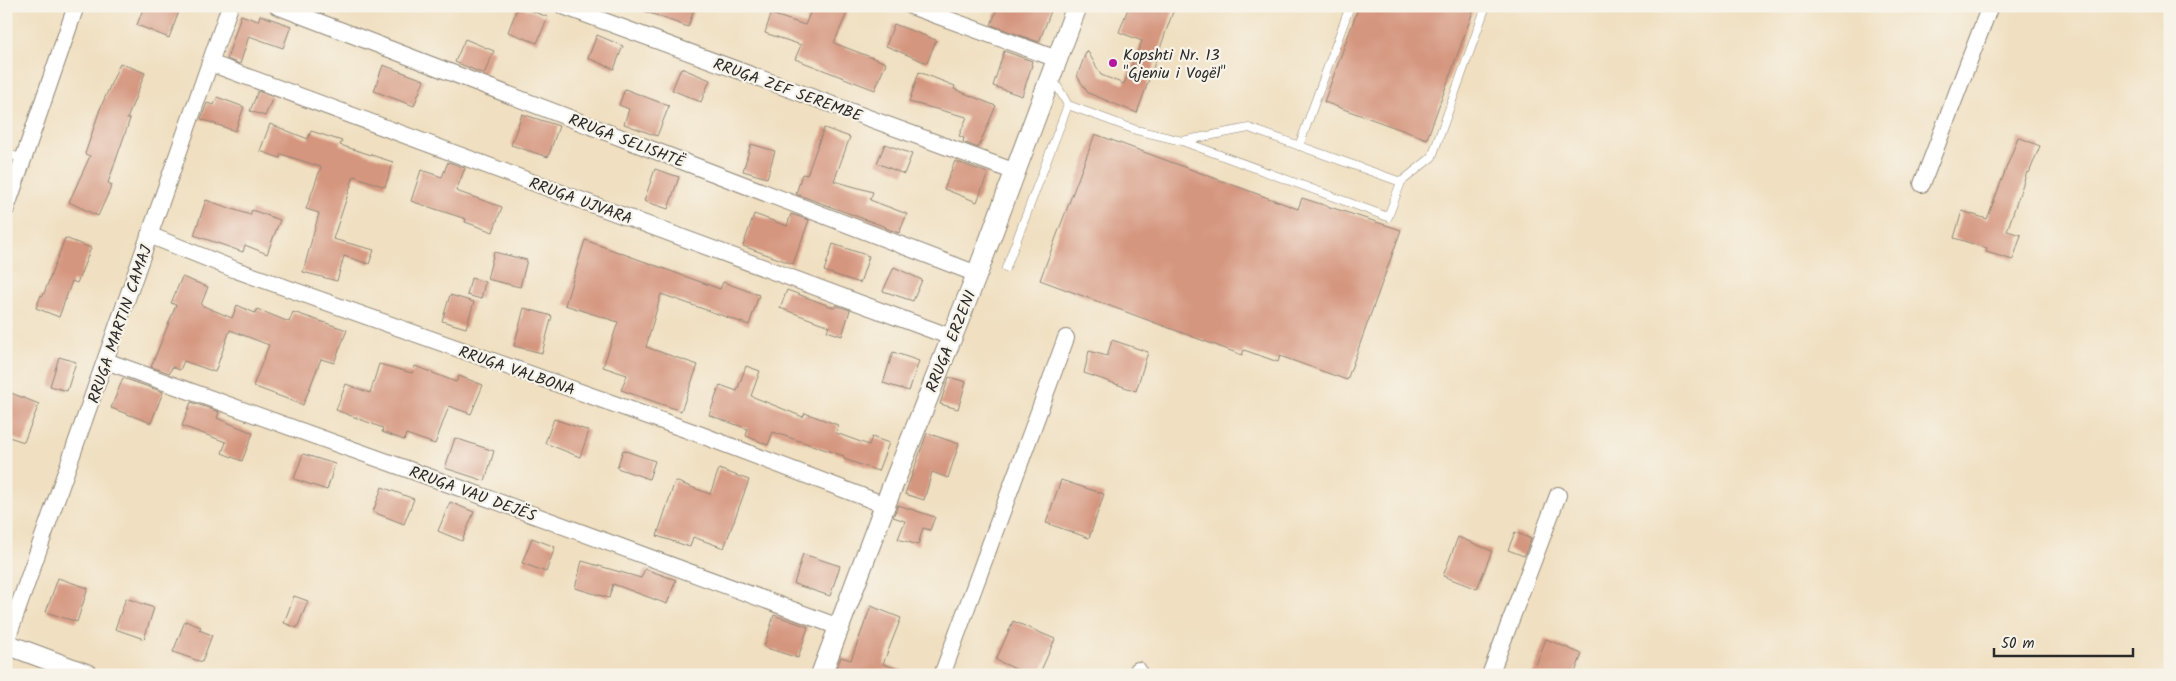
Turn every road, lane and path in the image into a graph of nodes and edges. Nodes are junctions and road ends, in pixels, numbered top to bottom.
1 (76, 6) edge
2 (230, 6) edge
3 (277, 6) edge
4 (563, 6) edge
5 (911, 6) edge
6 (1077, 6) edge
7 (1350, 6) edge
8 (1486, 6) edge
9 (1990, 6) edge
10 (210, 63) junction
11 (1054, 67) junction
12 (1068, 105) junction
13 (1182, 140) junction
14 (1299, 146) junction
15 (6, 153) edge
16 (24, 159) junction
17 (1014, 172) junction
18 (1401, 182) junction
19 (1922, 184) dead end
20 (6, 210) edge
21 (149, 235) junction
22 (1006, 268) dead end
23 (977, 274) junction
24 (951, 337) junction
25 (1066, 338) dead end
26 (106, 362) junction
27 (1558, 495) dead end
28 (885, 505) junction
29 (839, 627) junction
30 (6, 643) edge
31 (89, 675) edge
32 (821, 675) edge
33 (942, 675) edge
34 (1490, 675) edge

1 - 16 street
2 - 10 street, RRUGA MARTIN CAMAJ
3 - 23 street, RRUGA SELISHTË
4 - 17 street, RRUGA ZEF SEREMBE
5 - 11 street
6 - 11 street, RRUGA ERZENI
7 - 14 lane
8 - 18 lane
9 - 19 street
10 - 21 street, RRUGA MARTIN CAMAJ
10 - 24 street, RRUGA UJVARA
11 - 12 lane
11 - 17 street, RRUGA ERZENI
12 - 13 lane
12 - 22 lane
13 - 14 lane
13 - 18 lane
14 - 18 lane
15 - 16 lane
16 - 20 street
17 - 23 street, RRUGA ERZENI
21 - 26 street, RRUGA MARTIN CAMAJ
21 - 28 street, RRUGA VALBONA
23 - 24 street, RRUGA ERZENI
24 - 28 street, RRUGA ERZENI
25 - 33 street
26 - 29 street, RRUGA VAU DEJËS
26 - 30 street, RRUGA MARTIN CAMAJ
27 - 34 street
28 - 29 street, RRUGA ERZENI
29 - 32 street, RRUGA ERZENI
30 - 31 street

